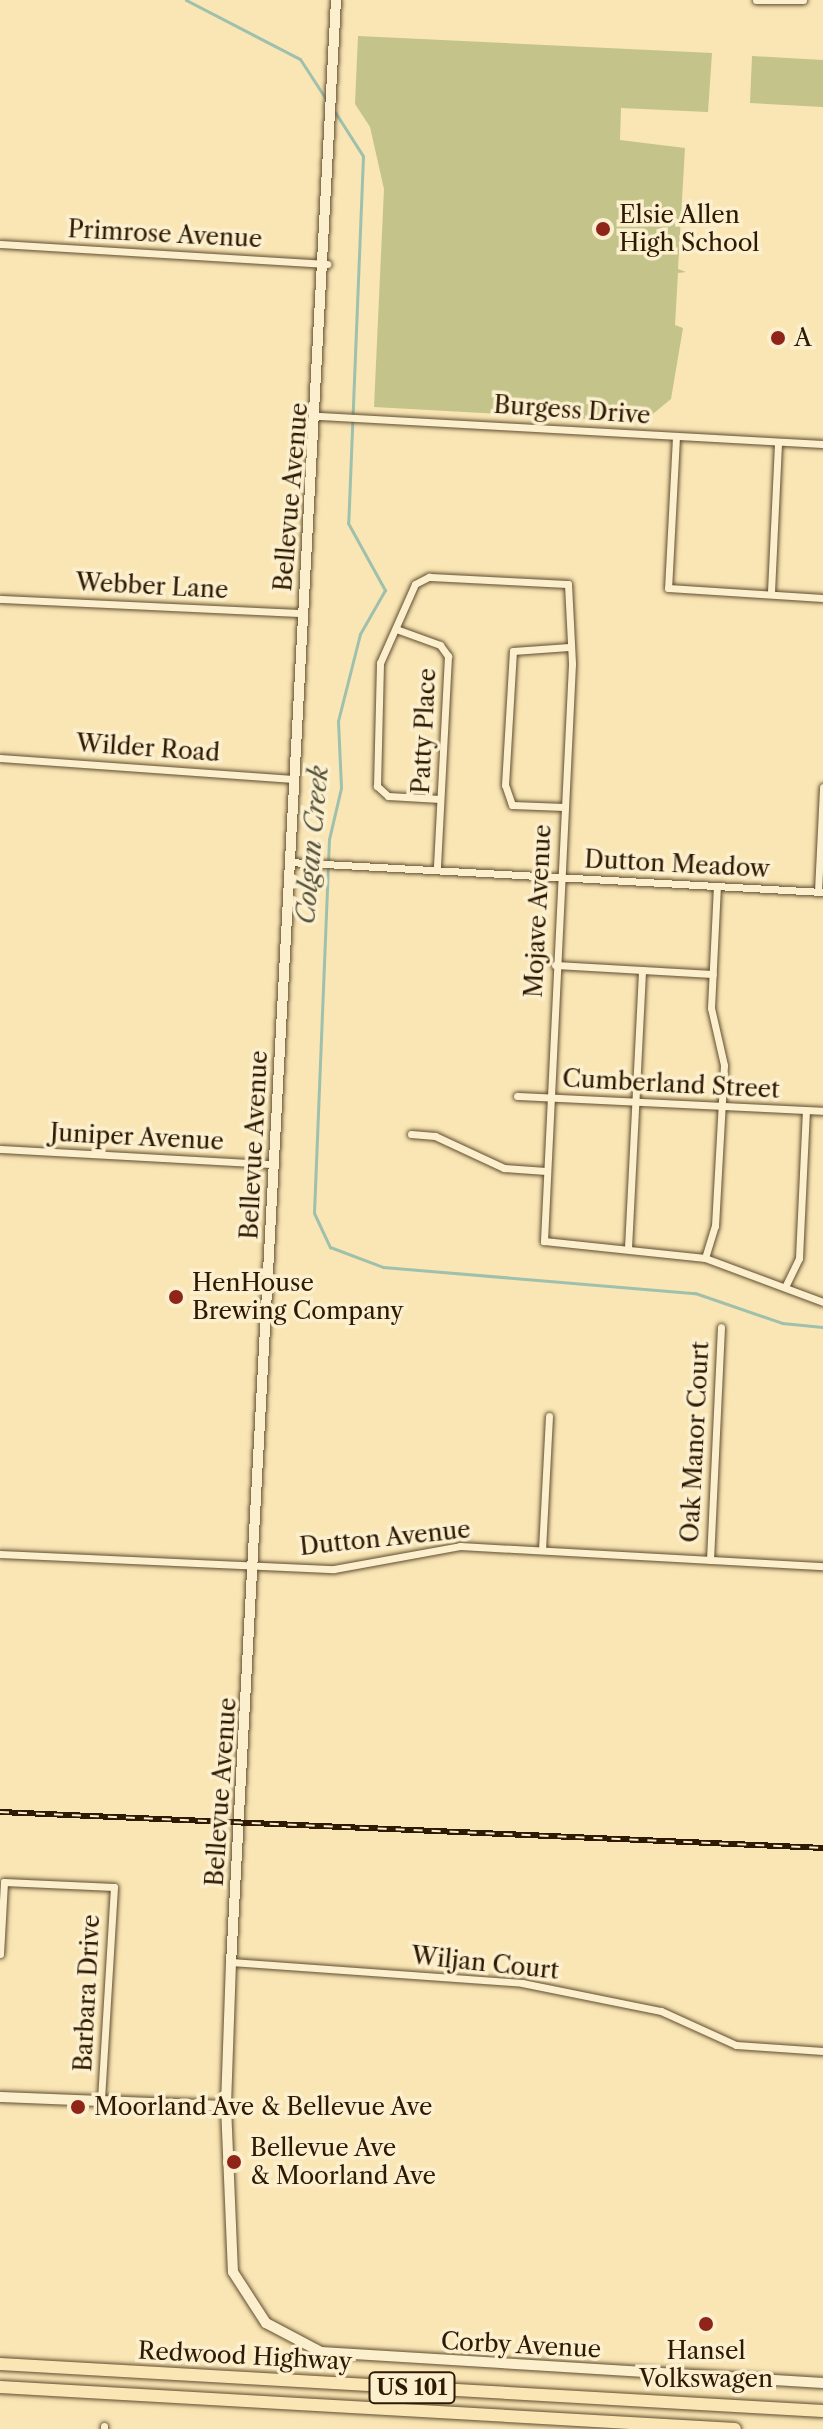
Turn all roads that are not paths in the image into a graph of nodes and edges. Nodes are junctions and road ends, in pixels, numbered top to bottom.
1 (336, 0) edge
2 (756, 0) edge
3 (803, 0) edge
4 (0, 244) edge
5 (327, 264) junction
6 (319, 416) junction
7 (676, 437) junction
8 (778, 442) junction
9 (823, 444) edge
10 (771, 592) junction
11 (823, 598) edge
12 (0, 599) edge
13 (301, 613) junction
14 (396, 629) junction
15 (569, 647) junction
16 (0, 758) edge
17 (293, 779) junction
18 (823, 790) edge
19 (440, 799) junction
20 (564, 807) junction
21 (289, 862) junction
22 (437, 869) junction
23 (560, 878) junction
24 (717, 886) junction
25 (821, 891) edge
26 (555, 965) junction
27 (642, 970) junction
28 (713, 974) junction
29 (517, 1096) dead end
30 (550, 1098) junction
31 (635, 1102) junction
32 (721, 1107) junction
33 (806, 1111) junction
34 (823, 1111) edge
35 (411, 1134) dead end
36 (0, 1149) edge
37 (272, 1164) junction
38 (546, 1171) junction
39 (628, 1248) junction
40 (705, 1258) junction
41 (785, 1287) junction
42 (823, 1302) edge
43 (721, 1327) dead end
44 (549, 1416) dead end
45 (542, 1550) junction
46 (0, 1554) edge
47 (710, 1560) junction
48 (823, 1566) edge
49 (255, 1568) junction
50 (0, 1954) edge
51 (231, 1962) junction
52 (823, 2051) edge
53 (0, 2097) edge
54 (101, 2101) junction
55 (226, 2106) junction
56 (242, 2290) joint
57 (0, 2364) edge
58 (823, 2383) edge
59 (0, 2387) edge
60 (823, 2411) edge
61 (735, 2429) edge

1 - 5 street, Bellevue Avenue
2 - 3 street
4 - 5 street, Primrose Avenue
5 - 6 street, Bellevue Avenue
6 - 7 street, Burgess Drive
6 - 13 street, Bellevue Avenue
7 - 8 street, Burgess Drive
7 - 10 street
8 - 9 street, Burgess Drive
8 - 10 street
10 - 11 street
12 - 13 street, Webber Lane
13 - 17 street, Bellevue Avenue
14 - 15 street, Mojave Avenue
14 - 19 street, Patty Place
14 - 19 street
15 - 20 street, Mojave Avenue
15 - 20 street
16 - 17 street, Wilder Road
17 - 21 street, Bellevue Avenue
18 - 25 street
19 - 22 street, Patty Place
20 - 23 street, Mojave Avenue
21 - 22 street, Dutton Meadow
21 - 37 street, Bellevue Avenue
22 - 23 street, Dutton Meadow
23 - 24 street, Dutton Meadow
23 - 26 street, Mojave Avenue
24 - 25 street, Dutton Meadow
24 - 28 street
26 - 27 street
26 - 30 street, Mojave Avenue
27 - 28 street
27 - 31 street
28 - 32 street
29 - 30 street, Cumberland Street
30 - 31 street, Cumberland Street
30 - 38 street, Mojave Avenue
31 - 32 street, Cumberland Street
31 - 39 street
32 - 33 street, Cumberland Street
32 - 40 street
33 - 34 street, Cumberland Street
33 - 41 street
35 - 38 street
36 - 37 street, Juniper Avenue
37 - 49 street, Bellevue Avenue
38 - 39 street, Mojave Avenue
39 - 40 street
40 - 41 street
41 - 42 street
43 - 47 street, Oak Manor Court
44 - 45 street
45 - 47 street, Dutton Avenue
45 - 49 street, Dutton Avenue
46 - 49 street, Dutton Avenue
47 - 48 street, Dutton Avenue
49 - 51 street, Bellevue Avenue
50 - 54 street, Barbara Drive
51 - 52 street, Wiljan Court
51 - 55 street, Bellevue Avenue
53 - 54 street
54 - 55 street
55 - 56 street, Bellevue Avenue
56 - 58 street, Corby Avenue
57 - 60 highway, Redwood Highway / US 101
59 - 61 highway, Redwood Highway / US 101

